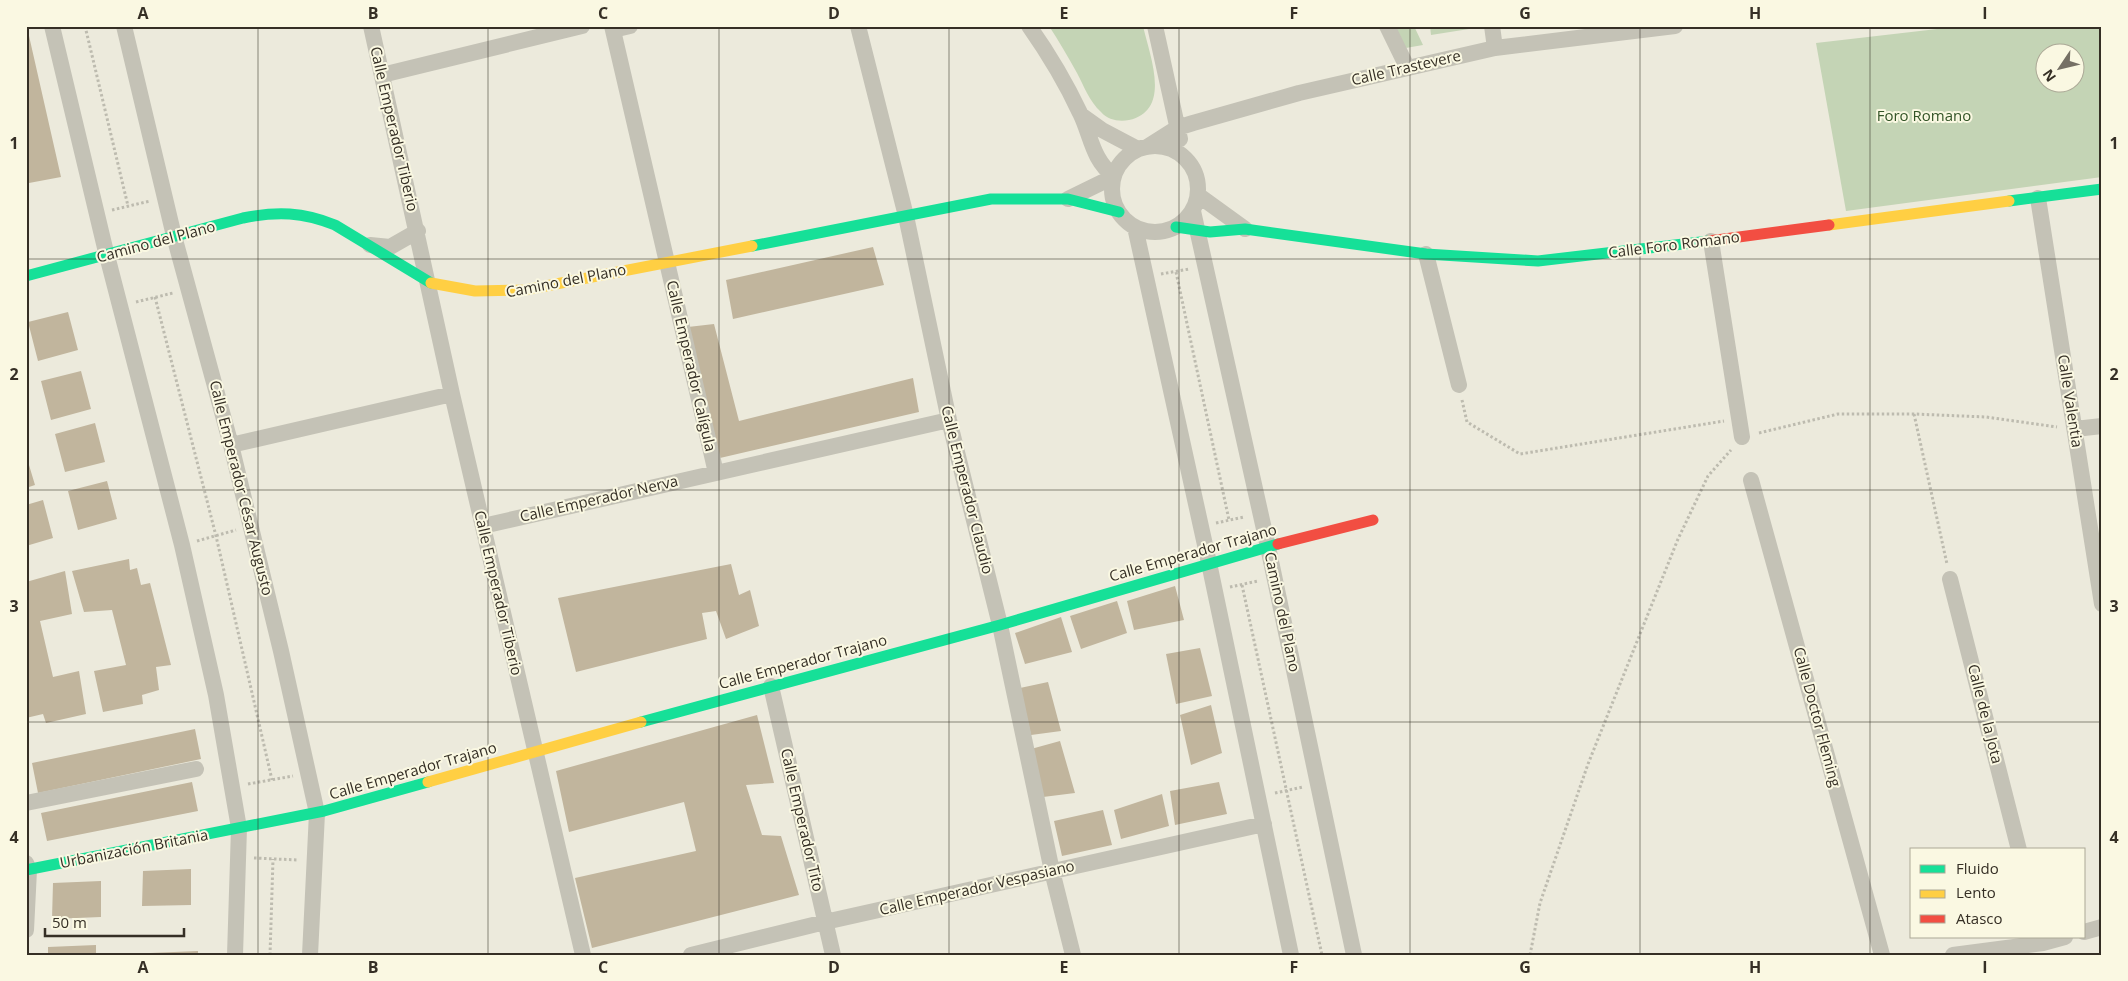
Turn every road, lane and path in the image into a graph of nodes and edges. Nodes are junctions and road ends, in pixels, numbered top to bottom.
1 (52, 26) edge
2 (85, 26) edge
3 (124, 26) edge
4 (371, 26) edge
5 (582, 26) edge
6 (630, 26) edge
7 (858, 26) edge
8 (1030, 26) edge
9 (1155, 26) edge
10 (1387, 26) edge
11 (1492, 26) edge
12 (1675, 26) edge
13 (613, 28) edge
14 (1495, 48) junction
15 (1407, 67) junction
16 (382, 75) junction
17 (1081, 115) junction
18 (1177, 128) junction
19 (1143, 148) junction
20 (1184, 157) junction
21 (1114, 176) junction
22 (2102, 189) edge
23 (1198, 195) junction
24 (165, 197) junction
25 (2038, 198) junction
26 (1068, 199) junction
27 (128, 206) junction
28 (1193, 211) junction
29 (1119, 212) junction
30 (97, 213) junction
31 (906, 216) junction
32 (1135, 227) junction
33 (1176, 227) junction
34 (1245, 229) junction
35 (418, 231) junction
36 (1198, 231) junction
37 (174, 236) junction
38 (1711, 241) junction
39 (370, 245) junction
40 (1426, 254) junction
41 (108, 255) junction
42 (668, 261) junction
43 (1206, 266) junction
44 (1176, 272) junction
45 (26, 276) edge
46 (1146, 277) junction
47 (429, 283) junction
48 (189, 289) junction
49 (155, 297) junction
50 (121, 306) junction
51 (1459, 385) joint
52 (452, 394) junction
53 (1914, 414) junction
54 (1740, 419) junction
55 (949, 420) junction
56 (2102, 426) edge
57 (2075, 429) junction
58 (1742, 437) junction
59 (231, 445) junction
60 (716, 473) junction
61 (1752, 480) dead end
62 (1261, 513) junction
63 (1229, 520) junction
64 (1372, 520) dead end
65 (251, 526) junction
66 (483, 526) junction
67 (1201, 526) junction
68 (216, 536) junction
69 (182, 546) junction
70 (1268, 547) junction
71 (1209, 563) junction
72 (1275, 578) junction
73 (1950, 579) joint
74 (1242, 585) junction
75 (1214, 591) junction
76 (2102, 604) edge
77 (1000, 625) junction
78 (771, 686) junction
79 (535, 752) junction
80 (196, 769) dead end
81 (308, 773) junction
82 (272, 780) junction
83 (1318, 784) junction
84 (233, 787) junction
85 (1287, 790) junction
86 (1258, 796) junction
87 (26, 804) edge
88 (317, 813) junction
89 (1264, 824) junction
90 (240, 828) junction
91 (2018, 848) edge
92 (238, 858) junction
93 (274, 859) junction
94 (315, 861) junction
95 (27, 868) edge
96 (1052, 871) junction
97 (826, 922) junction
98 (2102, 927) edge
99 (26, 930) edge
100 (2086, 931) edge
101 (2062, 938) edge
102 (2044, 945) edge
103 (235, 955) edge
104 (270, 955) edge
105 (310, 955) edge
106 (583, 955) edge
107 (691, 955) edge
108 (833, 955) edge
109 (1073, 955) edge
110 (1291, 955) edge
111 (1322, 955) edge
112 (1354, 955) edge
113 (1530, 955) edge
114 (1882, 955) edge
115 (1953, 955) edge

1 - 30 street
2 - 27 path
3 - 24 street, Calle Emperador César Augusto
4 - 16 street, Calle Emperador Tiberio
5 - 16 street
6 - 13 street
7 - 31 street, Calle Emperador Claudio
8 - 17 street
9 - 18 street
10 - 15 street
11 - 14 street
12 - 14 street, Calle Trastevere
13 - 42 street, Calle Emperador Calígula
14 - 15 street, Calle Trastevere
15 - 18 street, Calle Trastevere
16 - 35 street, Calle Emperador Tiberio
17 - 19 street
17 - 21 street
18 - 19 street, Calle Trastevere
18 - 20 street
19 - 20 street
19 - 21 street
20 - 23 street
21 - 26 street, Camino del Plano
21 - 29 street
22 - 25 street, Calle Foro Romano
23 - 28 street
23 - 34 street, Calle Foro Romano
24 - 27 path
24 - 37 street, Calle Emperador César Augusto
25 - 38 street, Calle Foro Romano
25 - 57 street, Calle Valentia
26 - 29 street, Camino del Plano
26 - 31 street, Camino del Plano
27 - 30 path
28 - 33 street
28 - 36 street, Camino del Plano
29 - 32 street
30 - 41 street
31 - 42 street, Camino del Plano
31 - 55 street, Calle Emperador Claudio
32 - 33 street
32 - 46 street
33 - 36 street, Calle Foro Romano
34 - 36 street, Calle Foro Romano
34 - 40 street, Calle Foro Romano
35 - 39 street, Calle Emperador Tiberio
35 - 47 street, Calle Emperador Tiberio
36 - 43 street, Camino del Plano
37 - 39 street, Camino del Plano
37 - 41 street, Camino del Plano
37 - 48 street, Calle Emperador César Augusto
38 - 40 street, Calle Foro Romano
38 - 54 street
39 - 47 street, Camino del Plano
40 - 51 street
41 - 45 street, Camino del Plano
41 - 50 street
42 - 47 street, Camino del Plano
42 - 60 street, Calle Emperador Calígula
43 - 44 path
43 - 62 street, Camino del Plano
44 - 46 path
44 - 63 path
46 - 67 street
47 - 52 street, Calle Emperador Tiberio
48 - 49 path
48 - 59 street, Calle Emperador César Augusto
49 - 50 path
49 - 68 path
50 - 69 street
51 - 54 path
52 - 59 street
52 - 66 street, Calle Emperador Tiberio
53 - 57 path
53 - 58 path
53 - 73 path
54 - 58 street
55 - 60 street, Calle Emperador Calígula
55 - 77 street, Calle Emperador Claudio
56 - 57 street
57 - 76 street, Calle Valentia
58 - 113 path
59 - 65 street, Calle Emperador César Augusto
60 - 66 street, Calle Emperador Nerva
61 - 114 street, Calle Doctor Fleming
62 - 63 path
62 - 70 street, Camino del Plano
63 - 67 path
64 - 70 street, Calle Emperador Trajano
65 - 68 path
65 - 81 street, Calle Emperador César Augusto
66 - 79 street, Calle Emperador Tiberio
67 - 71 street
68 - 69 path
68 - 82 path
69 - 84 street
70 - 71 street, Calle Emperador Trajano
70 - 72 street, Camino del Plano
71 - 75 street
71 - 77 street, Calle Emperador Trajano
72 - 74 path
72 - 83 street, Camino del Plano
73 - 91 street, Calle de la Jota
74 - 75 path
74 - 85 path
75 - 86 street
77 - 78 street, Calle Emperador Trajano
77 - 96 street, Calle Emperador Claudio
78 - 79 street, Calle Emperador Trajano
78 - 97 street, Calle Emperador Tito
79 - 88 street, Calle Emperador Trajano
79 - 106 street, Calle Emperador Tiberio
80 - 87 street
81 - 82 path
81 - 88 street, Calle Emperador César Augusto
82 - 84 path
83 - 85 path
83 - 112 street, Camino del Plano
84 - 90 street
85 - 86 path
85 - 111 path
86 - 89 street
88 - 90 street, Calle Emperador Trajano
88 - 94 street, Calle Emperador César Augusto
89 - 96 street, Calle Emperador Vespasiano
89 - 110 street
90 - 92 street
90 - 95 street, Urbanización Britania
92 - 93 path
92 - 103 street
93 - 94 path
93 - 104 path
94 - 105 street, Calle Emperador César Augusto
95 - 99 street, Urbanización Britania
96 - 97 street, Calle Emperador Vespasiano
96 - 109 street, Calle Emperador Claudio
97 - 107 street, Calle Emperador Vespasiano
97 - 108 street, Calle Emperador Tito
98 - 100 street
101 - 102 street
102 - 115 street

